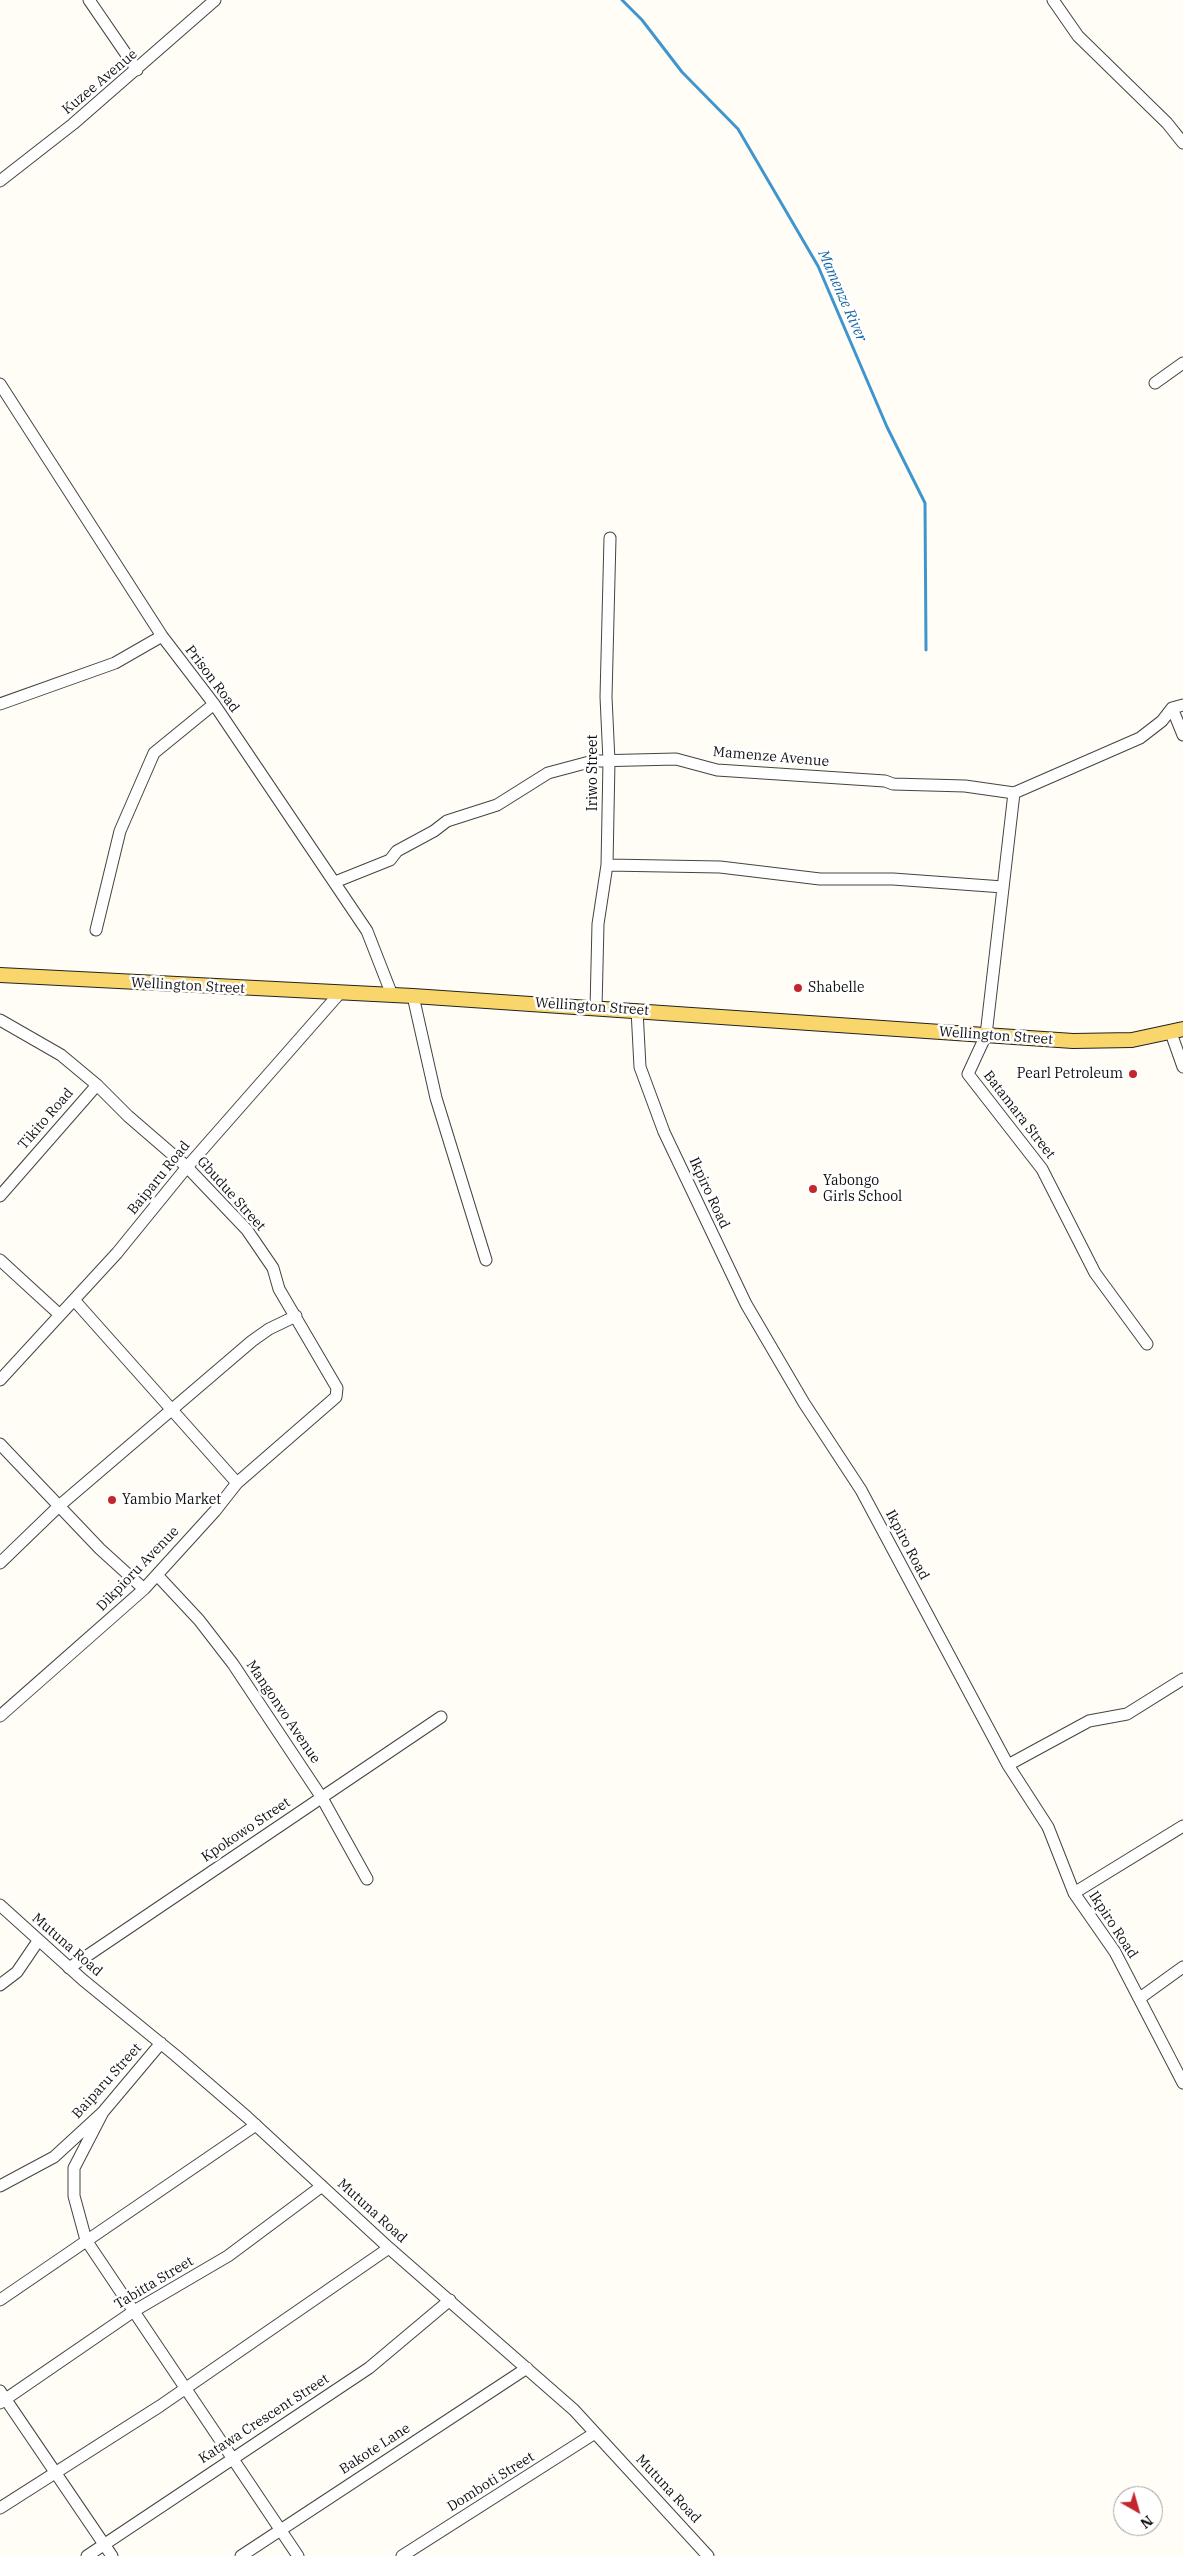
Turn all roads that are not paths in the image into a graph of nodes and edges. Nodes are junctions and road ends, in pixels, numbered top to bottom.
1 (89, 0) edge
2 (215, 0) edge
3 (1053, 0) edge
4 (137, 70) junction
5 (1183, 143) edge
6 (0, 181) edge
7 (1183, 363) edge
8 (1155, 383) dead end
9 (0, 384) edge
10 (610, 538) dead end
11 (162, 636) junction
12 (0, 704) edge
13 (214, 704) junction
14 (1178, 707) edge
15 (1183, 734) edge
16 (609, 761) junction
17 (1014, 793) junction
18 (607, 865) junction
19 (335, 882) junction
20 (1003, 887) junction
21 (96, 930) dead end
22 (0, 975) edge
23 (339, 994) junction
24 (392, 995) junction
25 (413, 996) junction
26 (596, 1008) junction
27 (637, 1010) junction
28 (0, 1020) edge
29 (1177, 1031) edge
30 (986, 1035) junction
31 (1183, 1067) edge
32 (96, 1085) junction
33 (187, 1166) junction
34 (0, 1196) edge
35 (0, 1260) edge
36 (486, 1260) dead end
37 (75, 1300) junction
38 (60, 1315) junction
39 (296, 1316) junction
40 (1146, 1344) dead end
41 (0, 1380) edge
42 (336, 1397) joint
43 (171, 1408) junction
44 (0, 1444) edge
45 (237, 1483) junction
46 (59, 1506) junction
47 (0, 1562) edge
48 (157, 1575) junction
49 (144, 1589) junction
50 (1183, 1679) edge
51 (0, 1716) edge
52 (441, 1718) dead end
53 (1008, 1765) junction
54 (322, 1798) junction
55 (1183, 1826) edge
56 (367, 1879) dead end
57 (1074, 1893) junction
58 (0, 1905) edge
59 (38, 1941) junction
60 (1183, 1967) edge
61 (69, 1968) junction
62 (0, 1985) edge
63 (1140, 1998) junction
64 (161, 2043) junction
65 (1183, 2083) edge
66 (104, 2112) junction
67 (256, 2125) junction
68 (0, 2186) edge
69 (322, 2186) junction
70 (86, 2240) junction
71 (389, 2248) junction
72 (0, 2300) edge
73 (450, 2300) junction
74 (134, 2311) junction
75 (527, 2368) junction
76 (186, 2388) junction
77 (2, 2398) edge
78 (596, 2433) junction
79 (234, 2457) junction
80 (56, 2473) junction
81 (0, 2508) edge
82 (281, 2529) junction
83 (104, 2544) junction
84 (87, 2556) edge
85 (112, 2556) edge
86 (241, 2556) edge
87 (298, 2556) edge
88 (402, 2556) edge
89 (707, 2556) edge

1 - 4 street
2 - 4 street, Kuzee Avenue
3 - 5 street
4 - 6 street, Kuzee Avenue
7 - 8 street
9 - 11 street, Prison Road
10 - 16 street, Iriwo Street
11 - 12 street
11 - 13 street, Prison Road
13 - 19 street, Prison Road
13 - 21 street
14 - 15 street
14 - 17 street
16 - 17 street, Mamenze Avenue
16 - 18 street, Iriwo Street
16 - 19 street, Mamenze Avenue
17 - 20 street, Batamara Street
18 - 20 street
18 - 26 street, Iriwo Street
19 - 24 street, Prison Road
20 - 30 street, Batamara Street
22 - 23 main road, Wellington Street
23 - 24 main road, Wellington Street
23 - 33 street, Baiparu Road
24 - 25 main road, Wellington Street
25 - 26 main road, Wellington Street
25 - 36 street
26 - 27 main road, Wellington Street
27 - 30 main road, Wellington Street
27 - 53 street, Ikpiro Road
28 - 32 street, Gbudue Street
29 - 30 main road, Wellington Street
29 - 31 street
30 - 40 street, Batamara Street
32 - 33 street, Gbudue Street
32 - 34 street, Tikito Road
33 - 37 street, Baiparu Road
33 - 39 street, Gbudue Street
35 - 38 street
37 - 38 street, Baiparu Road
37 - 43 street
38 - 41 street, Baiparu Road
39 - 42 street, Gbudue Street
39 - 43 street
42 - 45 street, Dikpioru Avenue
43 - 45 street
43 - 46 street
44 - 46 street
45 - 48 street, Dikpioru Avenue
46 - 47 street
46 - 49 street
48 - 49 street, Dikpioru Avenue
48 - 54 street, Mangonvo Avenue
49 - 51 street, Dikpioru Avenue
50 - 53 street
52 - 54 street, Kpokowo Street
53 - 57 street, Ikpiro Road
54 - 56 street, Mangonvo Avenue
54 - 61 street, Kpokowo Street
55 - 57 street
57 - 63 street, Ikpiro Road
58 - 59 street, Mutuna Road
59 - 61 street, Mutuna Road
59 - 62 street
60 - 63 street
61 - 64 street, Mutuna Road
63 - 65 street, Ikpiro Road
64 - 66 street, Baiparu Street
64 - 67 street, Mutuna Road
66 - 68 street, Baiparu Street
66 - 70 street
67 - 69 street, Mutuna Road
67 - 70 street
69 - 71 street, Mutuna Road
69 - 74 street, Tabitta Street
70 - 72 street
70 - 74 street
71 - 73 street, Mutuna Road
71 - 76 street
73 - 75 street, Mutuna Road
73 - 79 street, Katawa Crescent Street
74 - 76 street
74 - 77 street, Tabitta Street
75 - 78 street, Mutuna Road
75 - 82 street, Bakote Lane
76 - 79 street
76 - 80 street
77 - 80 street
78 - 88 street, Domboti Street
78 - 89 street, Mutuna Road
79 - 82 street
79 - 83 street, Katawa Crescent Street
80 - 81 street
80 - 83 street
82 - 86 street, Bakote Lane
82 - 87 street
83 - 84 street, Katawa Crescent Street
83 - 85 street

